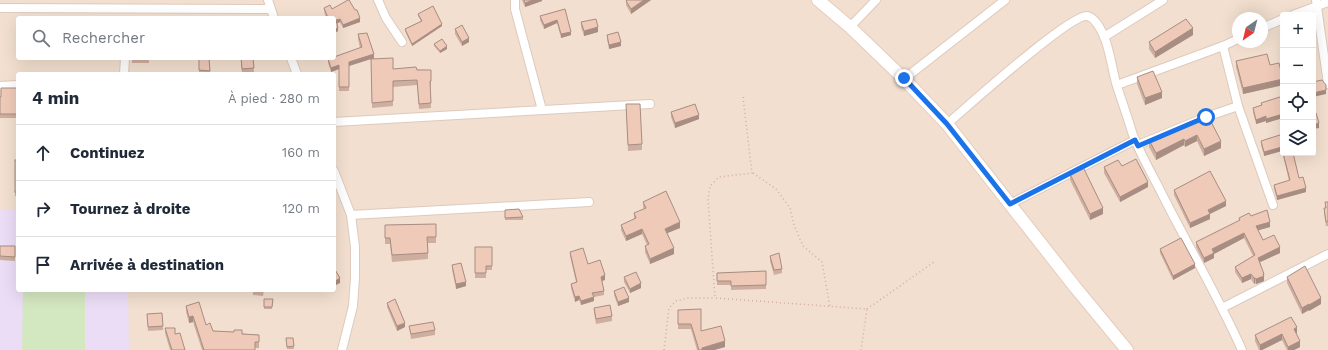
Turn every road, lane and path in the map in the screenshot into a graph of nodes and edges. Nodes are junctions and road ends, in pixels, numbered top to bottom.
1 (268, 0) edge
2 (378, 0) edge
3 (515, 0) edge
4 (818, 0) edge
5 (876, 0) edge
6 (1163, 0) edge
7 (1003, 1) edge
8 (1328, 2) edge
9 (1316, 3) edge
10 (0, 8) edge
11 (136, 9) junction
12 (270, 9) junction
13 (1299, 12) edge
14 (135, 16) edge
15 (273, 16) edge
16 (1280, 20) edge
17 (1268, 25) edge
18 (850, 27) junction
19 (1104, 37) junction
20 (402, 42) dead end
21 (1232, 42) edge
22 (1223, 46) junction
23 (125, 60) edge
24 (292, 60) edge
25 (124, 72) edge
26 (296, 72) edge
27 (904, 78) junction
28 (1328, 84) edge
29 (16, 85) edge
30 (1117, 85) junction
31 (0, 86) edge
32 (743, 97) dead end
33 (650, 104) dead end
34 (1238, 106) junction
35 (542, 110) junction
36 (336, 122) edge
37 (947, 124) junction
38 (1136, 143) junction
39 (752, 173) junction
40 (336, 176) edge
41 (589, 202) dead end
42 (1010, 204) junction
43 (1273, 205) dead end
44 (351, 215) junction
45 (1328, 254) edge
46 (934, 262) dead end
47 (715, 298) junction
48 (830, 307) junction
49 (1222, 308) junction
50 (867, 309) junction
51 (342, 350) edge
52 (664, 350) edge
53 (861, 350) edge
54 (1127, 350) edge
55 (1242, 350) edge

1 - 12 street
2 - 20 street
3 - 35 street
4 - 18 street
5 - 18 street
6 - 19 street
7 - 27 street
8 - 9 street
9 - 13 street
9 - 28 street
10 - 11 street
11 - 12 street
11 - 14 street
12 - 15 street
16 - 17 street
18 - 27 street
19 - 30 street
19 - 37 street
21 - 22 street
22 - 30 street
22 - 34 street
23 - 25 street
24 - 26 street
27 - 37 street
29 - 31 street
30 - 38 street
32 - 39 path
33 - 35 street
34 - 38 street
34 - 43 street
35 - 36 street
37 - 42 street
38 - 42 street
38 - 49 street
39 - 47 path
39 - 48 path
40 - 44 street
41 - 44 street
42 - 54 street
44 - 51 street
45 - 49 street
46 - 50 path
47 - 48 path
47 - 52 path
48 - 50 path
49 - 55 street
50 - 53 path

